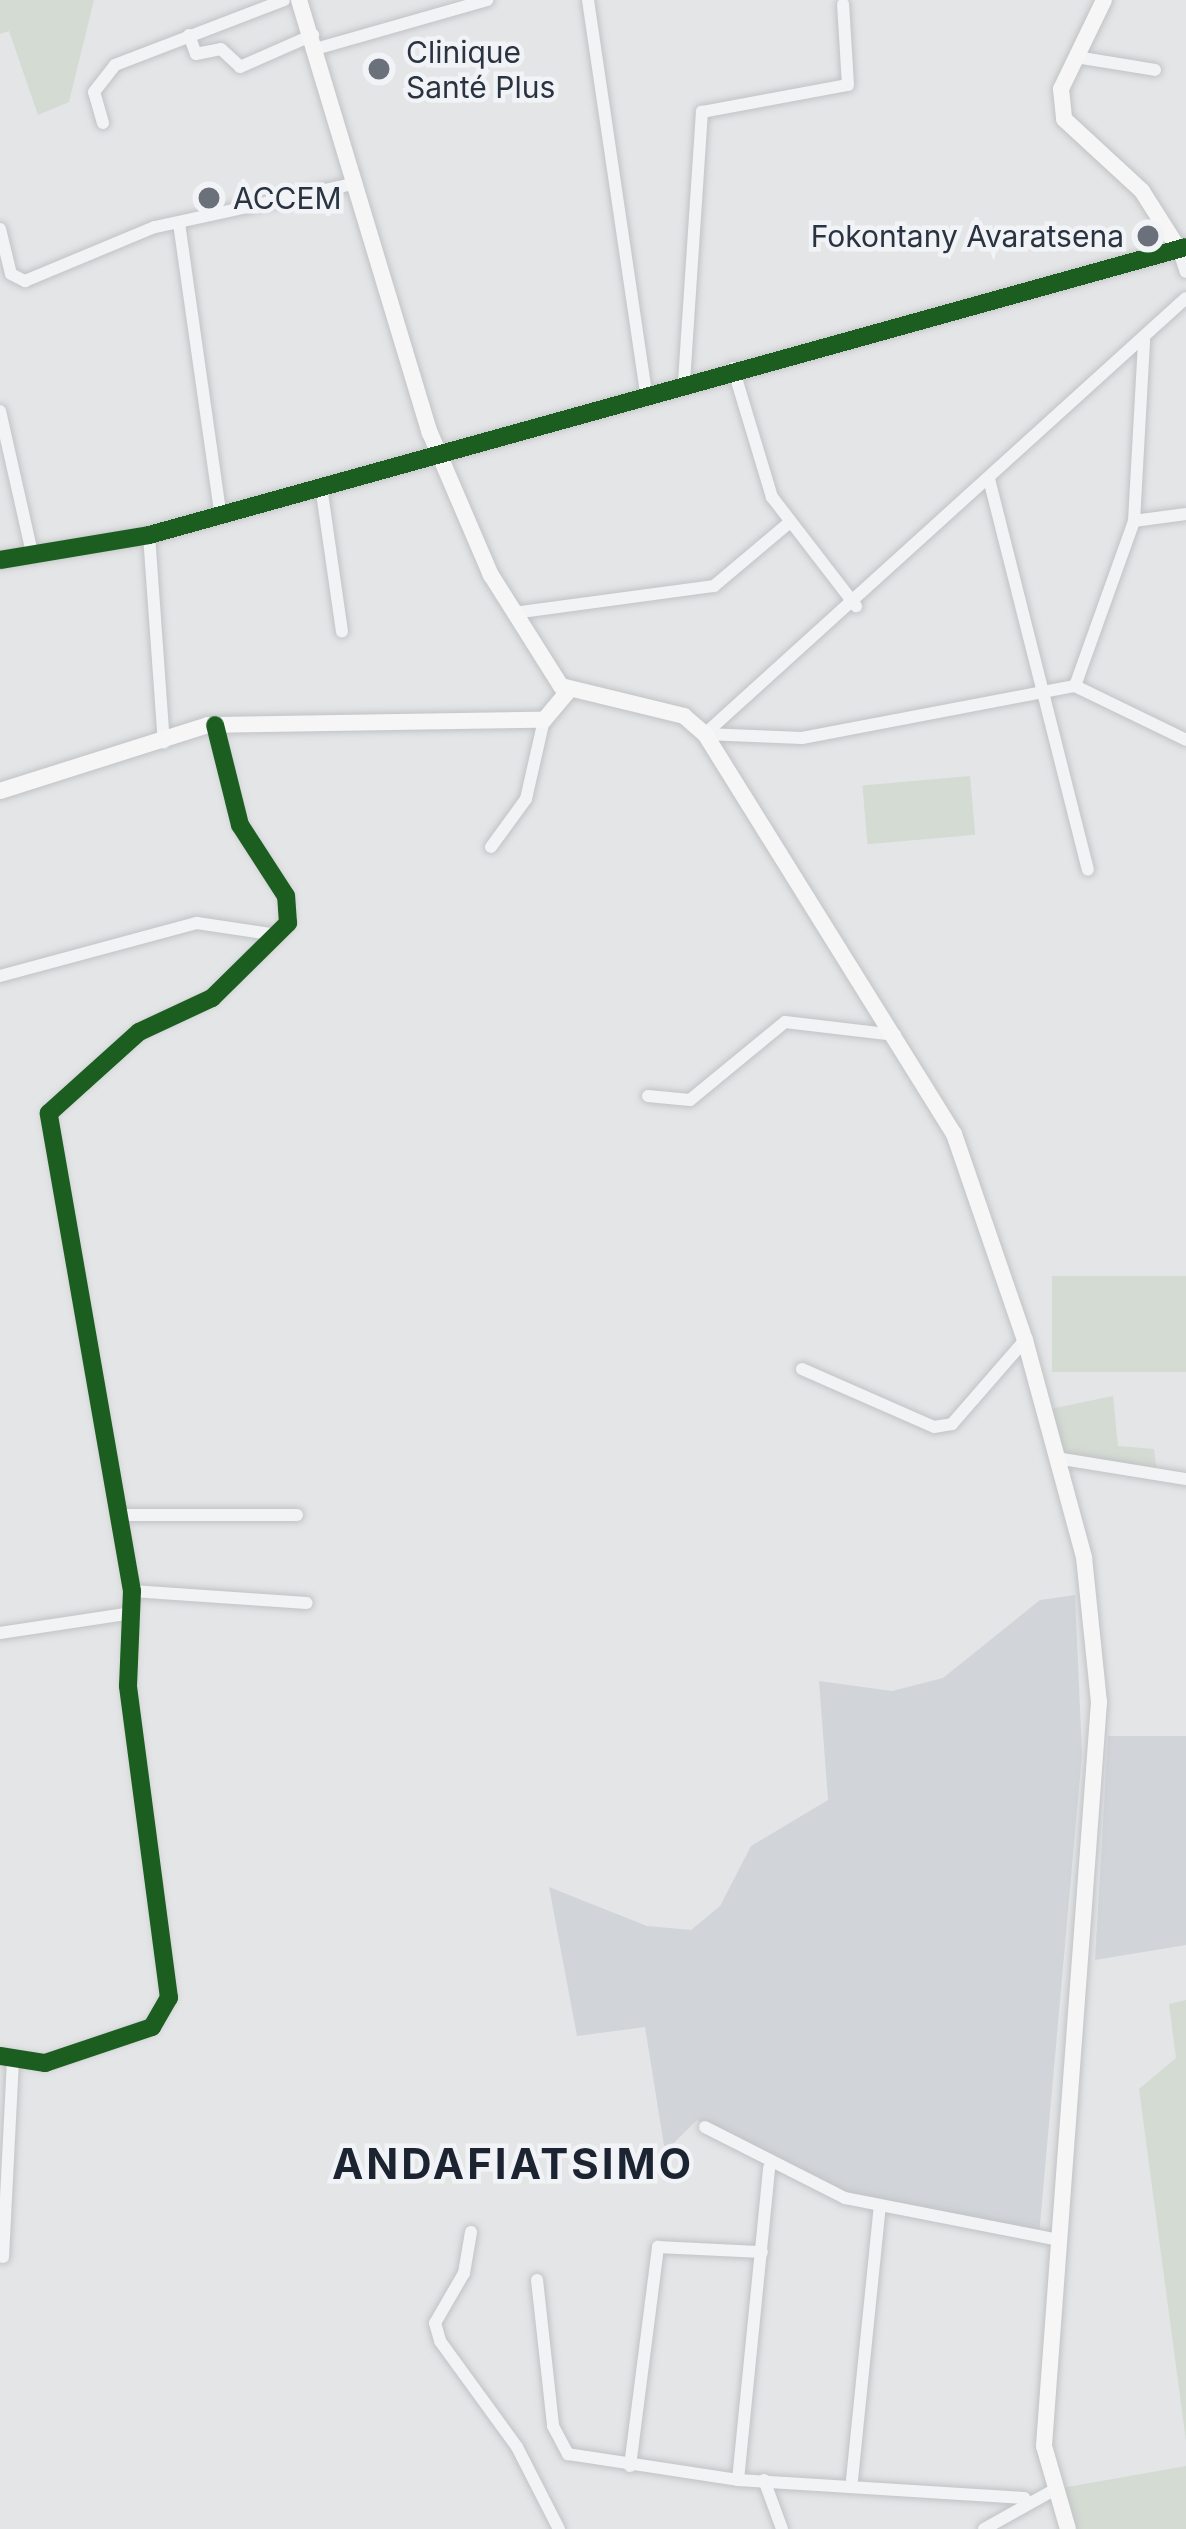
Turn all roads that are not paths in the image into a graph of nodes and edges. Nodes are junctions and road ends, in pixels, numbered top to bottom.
1 (284, 0) edge
2 (299, 0) edge
3 (487, 0) edge
4 (588, 0) edge
5 (1104, 0) edge
6 (843, 4) dead end
7 (189, 35) junction
8 (317, 41) junction
9 (1076, 57) junction
10 (1155, 70) dead end
11 (104, 123) dead end
12 (356, 183) junction
13 (179, 223) junction
14 (0, 229) edge
15 (1182, 248) edge
16 (1186, 272) edge
17 (1186, 298) edge
18 (1144, 340) junction
19 (734, 368) junction
20 (684, 382) junction
21 (646, 392) junction
22 (0, 411) edge
23 (439, 452) junction
24 (989, 479) junction
25 (321, 486) junction
26 (220, 510) junction
27 (1186, 514) edge
28 (1134, 521) junction
29 (790, 522) junction
30 (149, 535) junction
31 (33, 557) junction
32 (0, 560) edge
33 (856, 606) junction
34 (514, 613) junction
35 (342, 631) dead end
36 (1075, 686) junction
37 (569, 690) junction
38 (1047, 697) junction
39 (544, 720) junction
40 (215, 725) junction
41 (705, 734) junction
42 (1186, 740) edge
43 (164, 743) junction
44 (0, 790) edge
45 (491, 847) dead end
46 (1088, 870) dead end
47 (278, 934) junction
48 (0, 976) edge
49 (896, 1035) junction
50 (648, 1096) dead end
51 (1025, 1340) junction
52 (802, 1370) dead end
53 (1056, 1458) junction
54 (1186, 1479) edge
55 (120, 1515) junction
56 (297, 1515) dead end
57 (132, 1591) junction
58 (307, 1603) dead end
59 (126, 1614) junction
60 (0, 1634) edge
61 (6, 2058) edge
62 (4, 2091) edge
63 (705, 2127) dead end
64 (770, 2168) junction
65 (880, 2206) junction
66 (471, 2232) dead end
67 (1059, 2240) junction
68 (762, 2252) junction
69 (4, 2257) dead end
70 (537, 2280) dead end
71 (631, 2466) junction
72 (738, 2480) junction
73 (764, 2480) junction
74 (852, 2480) junction
75 (1054, 2490) junction
76 (1024, 2498) junction
77 (559, 2529) edge
78 (782, 2529) edge
79 (984, 2529) edge
80 (1068, 2529) edge

1 - 7 street
2 - 8 main road
3 - 8 street
4 - 21 street
5 - 9 main road
6 - 20 street
7 - 8 street
7 - 11 street
8 - 12 main road
9 - 10 street
9 - 15 main road
12 - 13 street
12 - 23 main road
13 - 14 street
13 - 26 street
15 - 16 street
15 - 19 main road
17 - 18 street
18 - 24 street
18 - 28 street
19 - 20 main road
19 - 29 street
20 - 21 main road
21 - 23 main road
22 - 31 street
23 - 25 main road
23 - 34 main road
24 - 33 street
24 - 38 street
25 - 26 main road
25 - 35 street
26 - 30 main road
27 - 28 street
28 - 36 street
29 - 33 street
29 - 34 street
30 - 31 main road
30 - 43 street
31 - 32 main road
33 - 41 street
34 - 37 main road
36 - 38 street
36 - 42 street
37 - 39 main road
37 - 41 main road
38 - 41 street
38 - 46 street
39 - 40 main road
39 - 45 street
40 - 43 main road
40 - 47 street
41 - 49 main road
43 - 44 main road
47 - 48 street
47 - 55 street
49 - 50 street
49 - 51 main road
51 - 52 street
51 - 53 main road
53 - 54 street
53 - 67 main road
55 - 56 street
55 - 57 street
57 - 58 street
57 - 59 street
59 - 60 street
59 - 61 street
61 - 62 street
62 - 69 street
63 - 64 street
64 - 65 street
64 - 68 street
65 - 67 street
65 - 74 street
66 - 77 street
67 - 75 main road
68 - 71 street
68 - 72 street
70 - 71 street
71 - 72 street
72 - 73 street
73 - 74 street
73 - 78 street
74 - 76 street
75 - 76 street
75 - 80 main road
76 - 79 street

